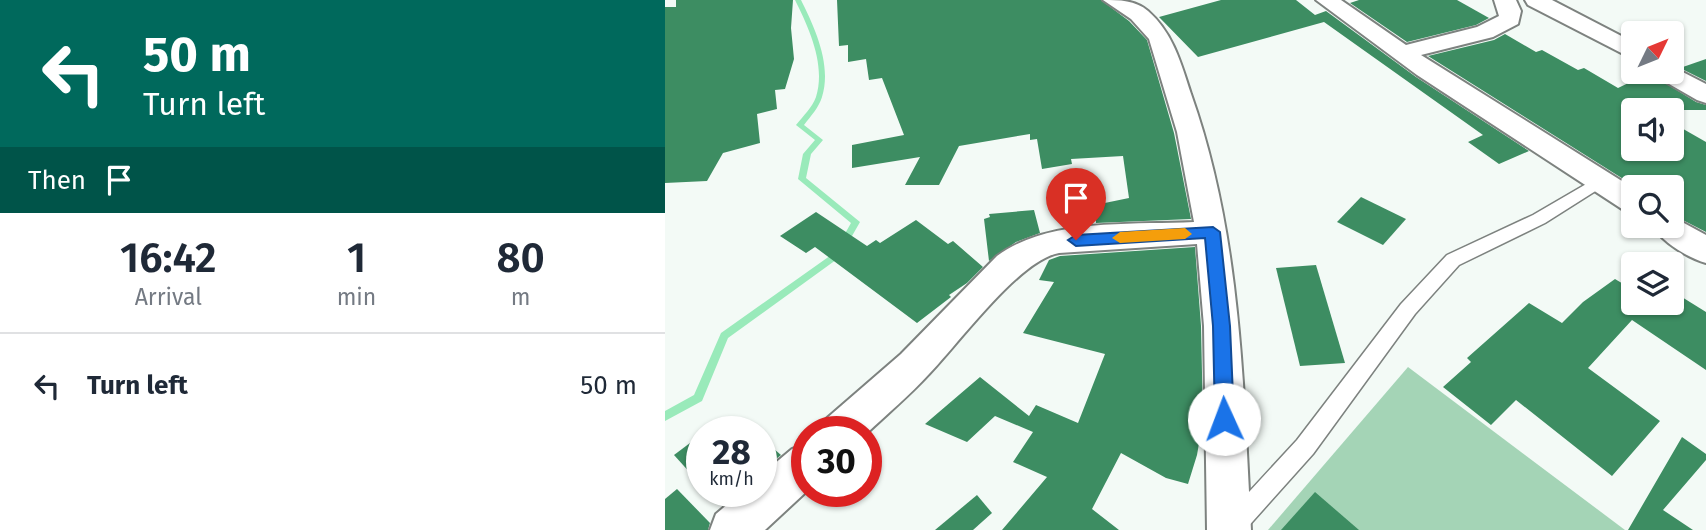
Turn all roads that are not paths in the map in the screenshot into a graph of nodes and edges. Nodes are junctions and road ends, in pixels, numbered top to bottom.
1 (1114, 0) edge
2 (1327, 0) edge
3 (1505, 0) edge
4 (1536, 0) edge
5 (1621, 46) edge
6 (1401, 53) junction
7 (1684, 82) edge
8 (1706, 95) edge
9 (1600, 181) junction
10 (1621, 194) edge
11 (1213, 232) junction
12 (1684, 236) edge
13 (1706, 251) edge
14 (858, 416) edge
15 (791, 477) edge
16 (732, 530) edge
17 (1229, 530) edge

1 - 11 street
2 - 6 street
3 - 6 street
4 - 5 street
6 - 9 street
7 - 8 street
9 - 10 street
9 - 17 lane
11 - 14 street
11 - 17 street
12 - 13 street
15 - 16 street

